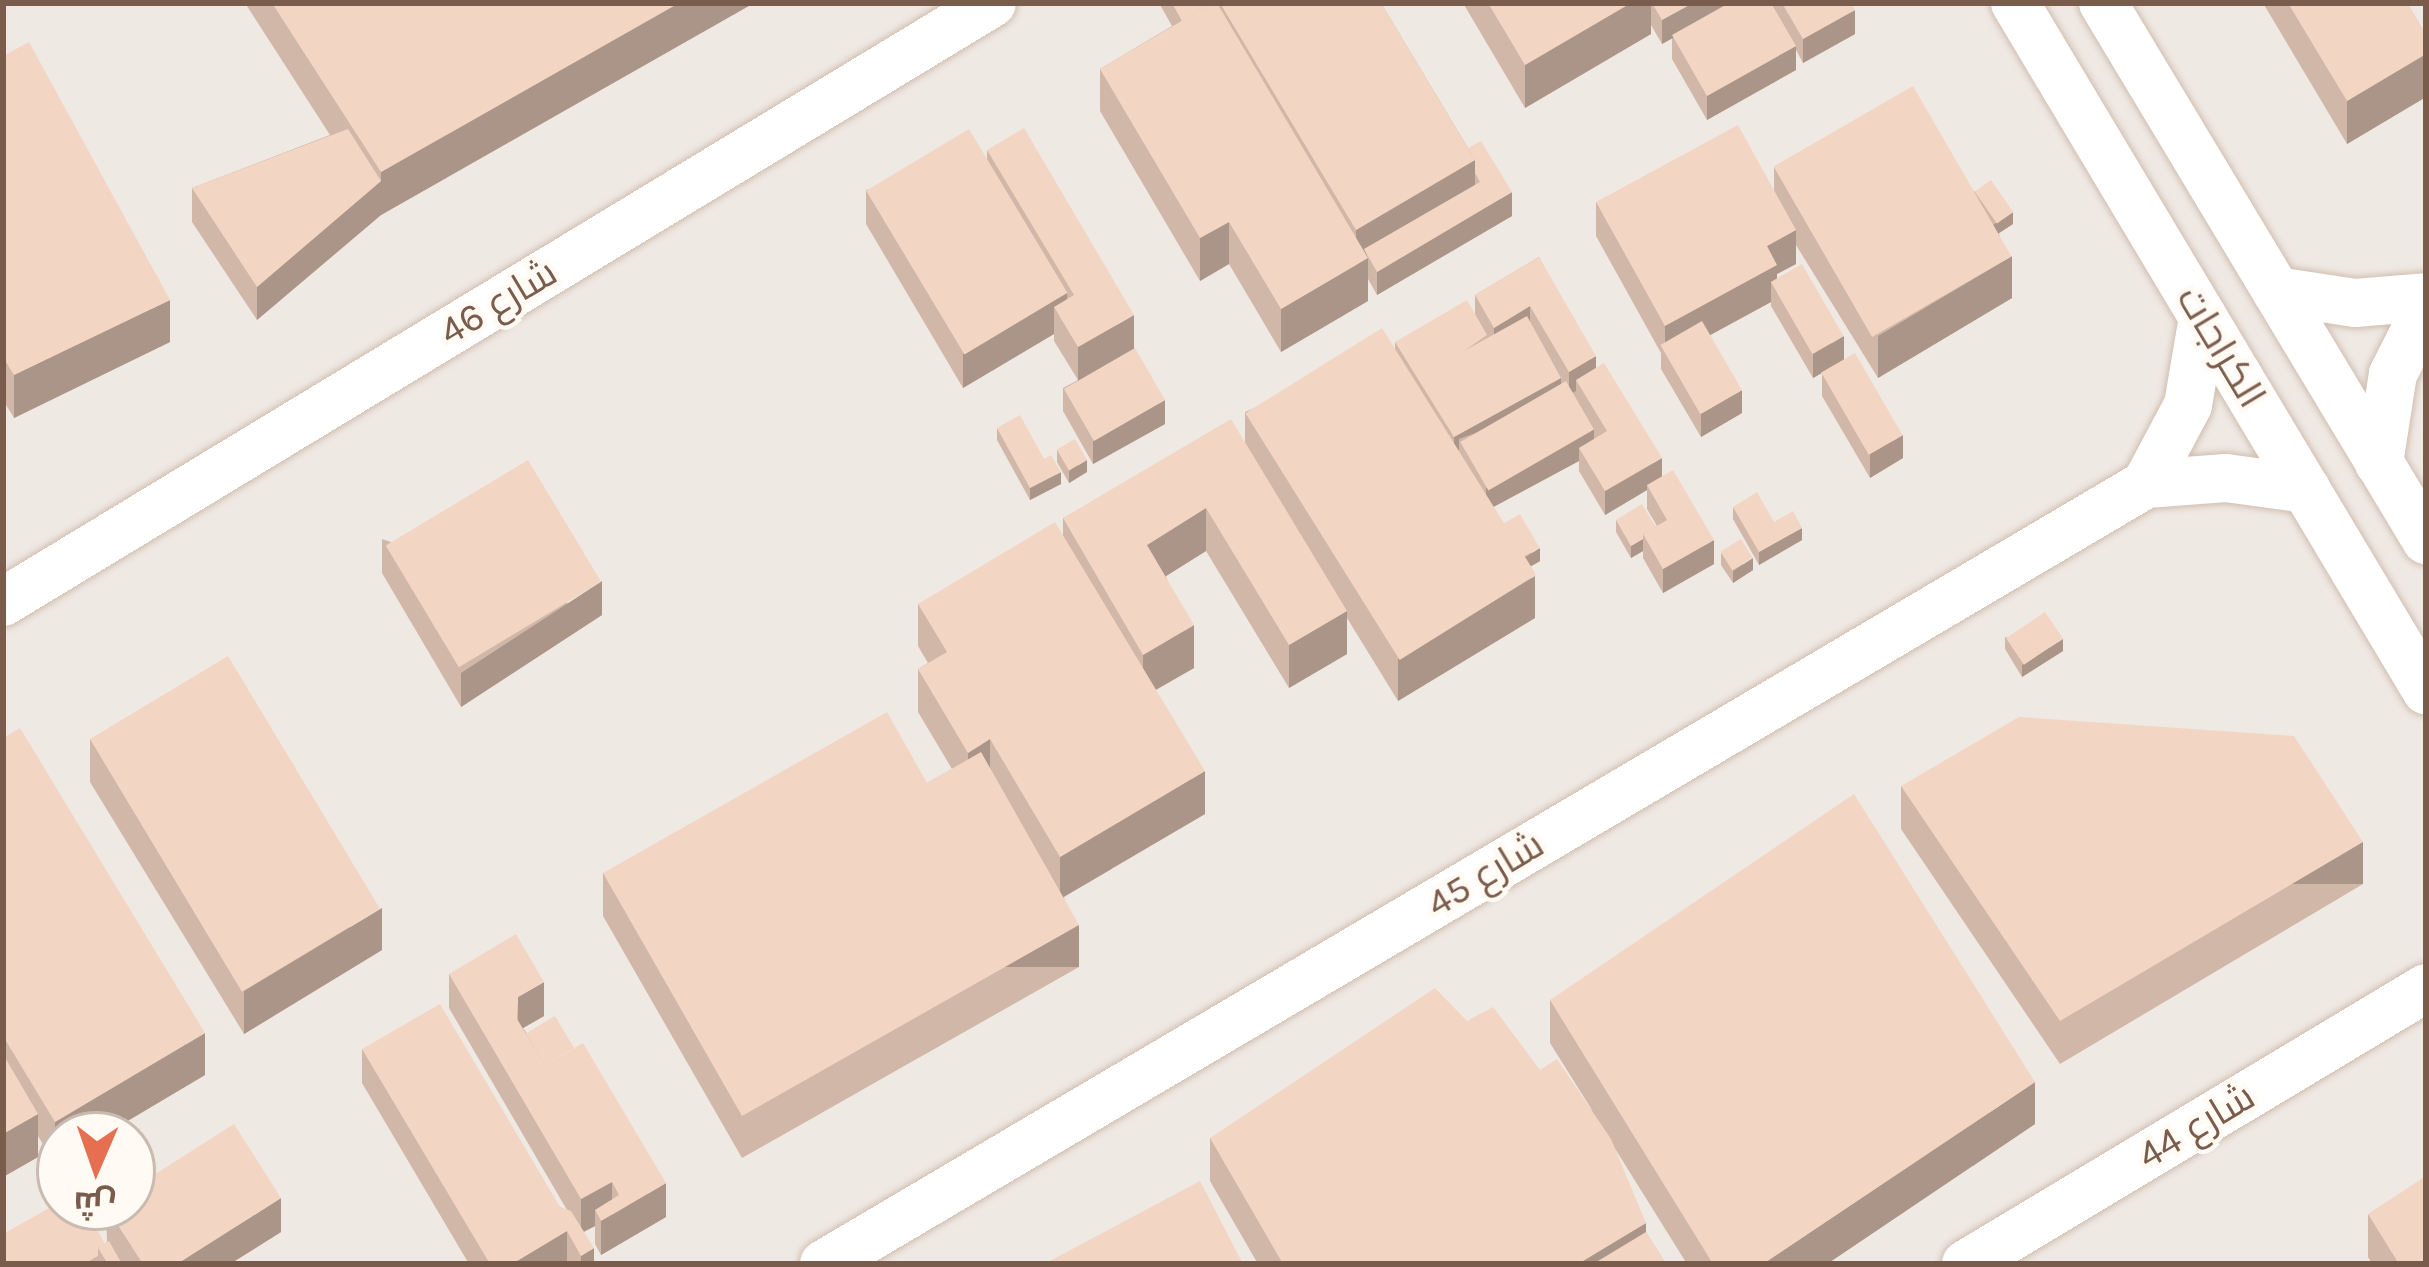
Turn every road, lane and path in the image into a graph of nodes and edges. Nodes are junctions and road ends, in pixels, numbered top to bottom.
1 (992, 3) edge
2 (2015, 3) edge
3 (2103, 3) edge
4 (2276, 291) junction
5 (2426, 297) edge
6 (2426, 309) edge
7 (2204, 317) junction
8 (2379, 463) junction
9 (2146, 484) junction
10 (2306, 489) junction
11 (2426, 540) edge
12 (3, 602) edge
13 (2426, 690) edge
14 (2426, 988) edge
15 (824, 1264) edge
16 (1966, 1264) edge

1 - 12 street, شارع 46
2 - 7 street, الكراجات
3 - 4 street, الكراجات
4 - 5 street
4 - 8 street, الكراجات
6 - 8 street
7 - 9 street
7 - 10 street, الكراجات
8 - 11 street, الكراجات
9 - 10 street, شارع 45
9 - 15 street, شارع 45
10 - 13 street, الكراجات
14 - 16 street, شارع 44

